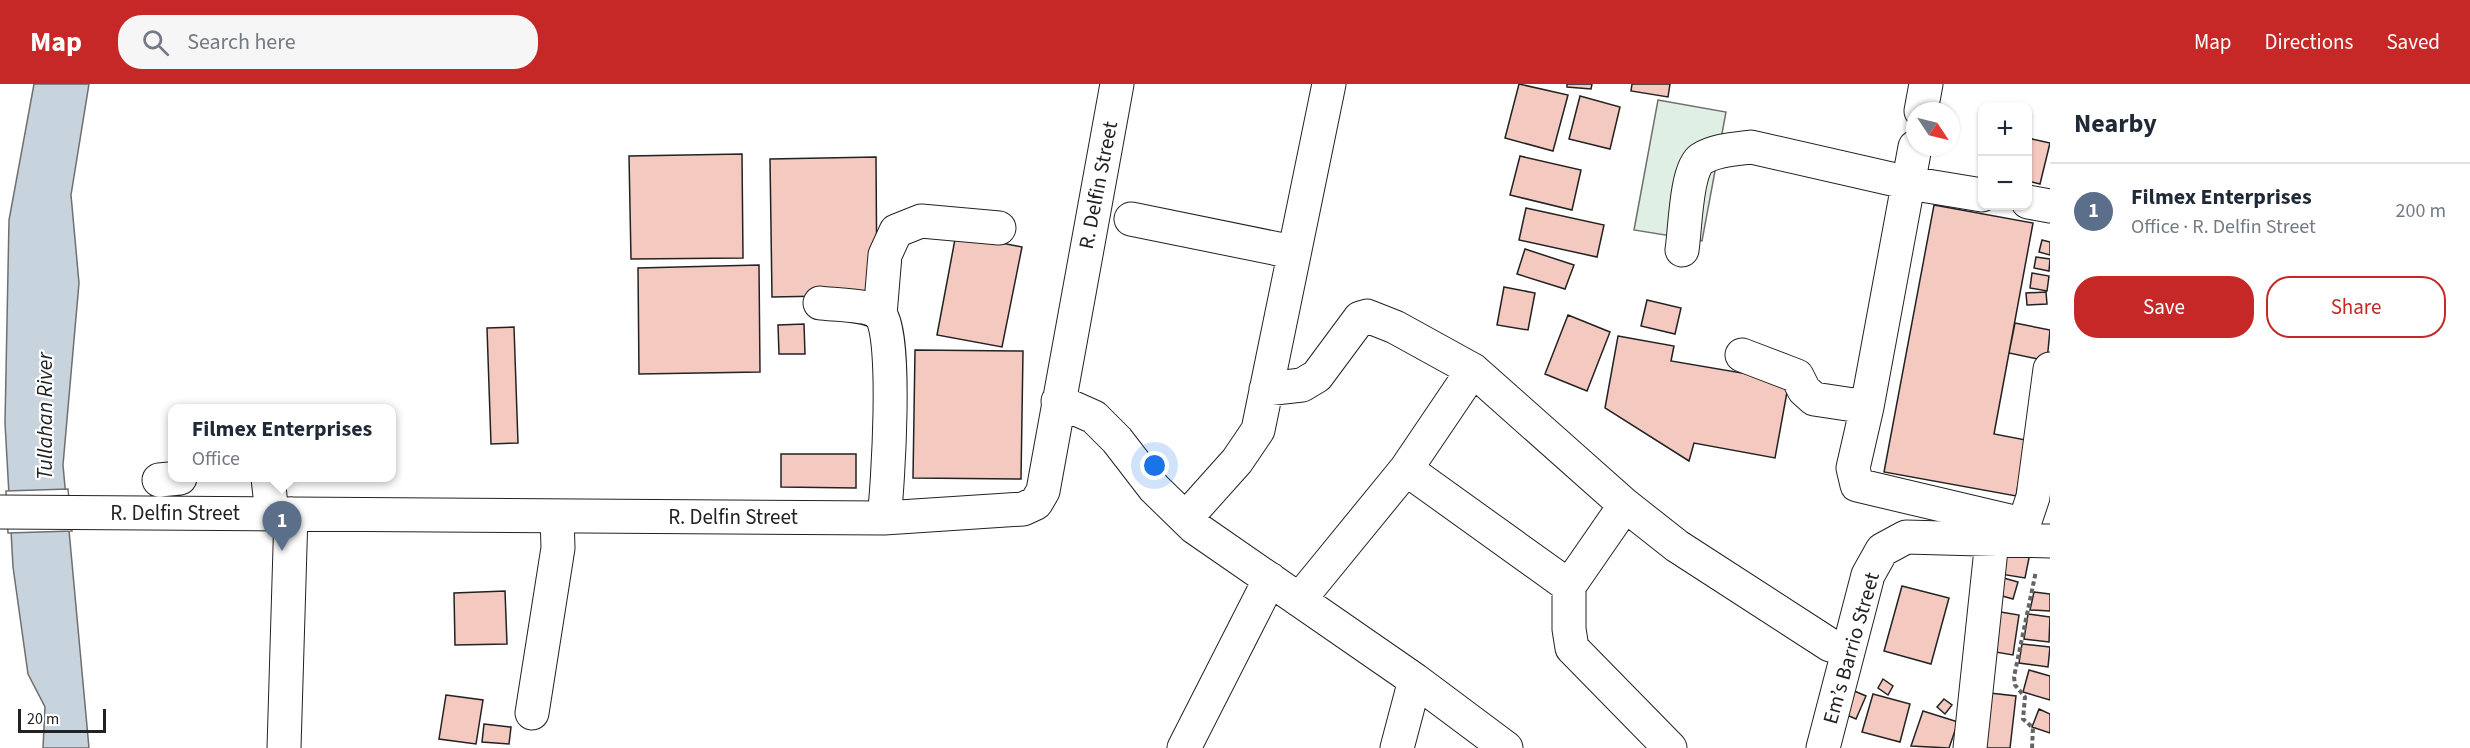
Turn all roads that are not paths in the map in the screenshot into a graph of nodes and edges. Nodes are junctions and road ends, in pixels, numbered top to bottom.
1 (1117, 84) edge
2 (1329, 84) edge
3 (1926, 84) edge
4 (1923, 102) edge
5 (1914, 156) edge
6 (1909, 183) junction
7 (1978, 194) edge
8 (2032, 203) edge
9 (2050, 206) edge
10 (1131, 219) dead end
11 (999, 228) dead end
12 (1682, 250) dead end
13 (1293, 252) junction
14 (820, 303) dead end
15 (880, 315) junction
16 (1742, 355) dead end
17 (2050, 369) edge
18 (1473, 370) junction
19 (1266, 389) junction
20 (1058, 401) junction
21 (1868, 406) junction
22 (2047, 418) edge
23 (1406, 469) junction
24 (270, 482) edge
25 (1625, 505) junction
26 (0, 512) edge
27 (281, 514) junction
28 (557, 516) junction
29 (884, 518) junction
30 (1186, 518) junction
31 (1992, 540) junction
32 (2046, 541) edge
33 (1270, 579) junction
34 (1569, 586) junction
35 (1299, 600) junction
36 (1830, 645) dead end
37 (1414, 680) junction
38 (532, 713) dead end
39 (284, 748) edge
40 (1184, 748) edge
41 (1397, 748) edge
42 (1506, 748) edge
43 (1670, 748) edge
44 (1823, 748) edge
45 (1970, 748) edge

1 - 20 street, R. Delfin Street
2 - 13 street
3 - 4 street
5 - 6 street
6 - 7 street
6 - 12 street
6 - 21 street
8 - 9 street
10 - 13 street
11 - 15 street
13 - 19 street
14 - 15 street
15 - 29 street
16 - 21 street
17 - 22 street
18 - 19 street
18 - 23 street
18 - 25 street
19 - 30 street
20 - 29 street, R. Delfin Street
20 - 30 street
21 - 22 street
23 - 34 street
23 - 35 street
24 - 27 street
25 - 34 street
25 - 36 street
26 - 27 street, R. Delfin Street
27 - 28 street, R. Delfin Street
27 - 39 street
28 - 29 street, R. Delfin Street
28 - 38 street
30 - 33 street
31 - 32 street
31 - 44 street, Em’s Barrio Street
31 - 45 street
33 - 35 street
33 - 40 street
34 - 43 street
35 - 37 street
37 - 41 street
37 - 42 street

